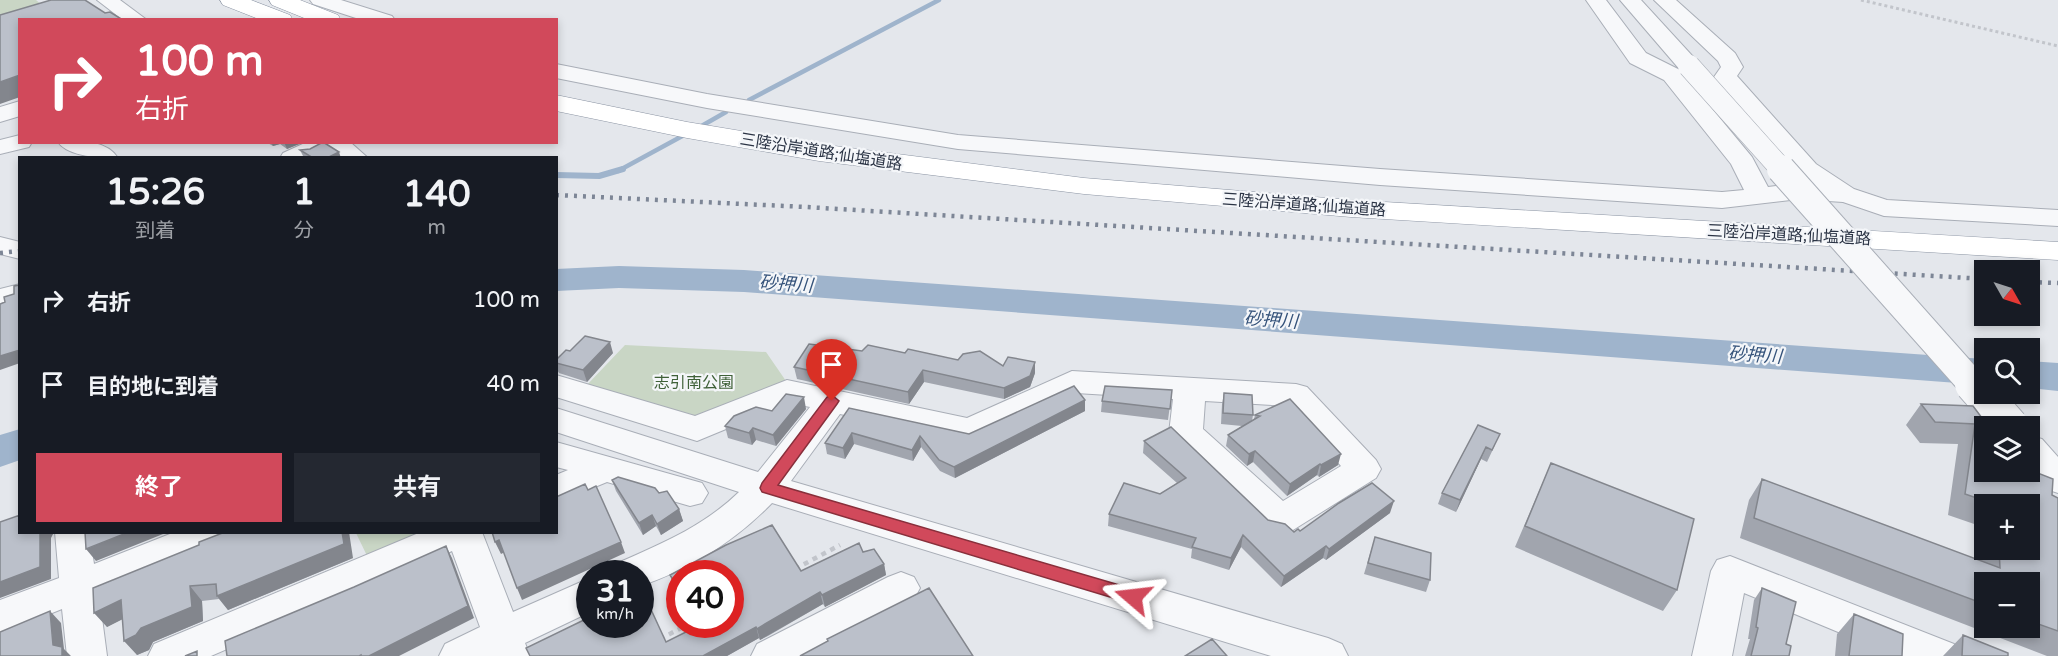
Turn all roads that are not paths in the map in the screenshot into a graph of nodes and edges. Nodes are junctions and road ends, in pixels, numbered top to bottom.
1 (107, 0) edge
2 (231, 0) edge
3 (280, 0) edge
4 (320, 0) edge
5 (1596, 0) edge
6 (1630, 0) edge
7 (1664, 0) edge
8 (134, 18) edge
9 (277, 18) edge
10 (325, 18) edge
11 (379, 18) edge
12 (558, 71) edge
13 (558, 87) edge
14 (558, 103) edge
15 (18, 109) edge
16 (0, 115) edge
17 (18, 142) edge
18 (78, 144) edge
19 (324, 144) edge
20 (336, 144) edge
21 (0, 147) edge
22 (102, 156) edge
23 (296, 156) edge
24 (353, 156) edge
25 (1759, 195) junction
26 (1846, 195) junction
27 (2058, 218) edge
28 (2058, 232) edge
29 (0, 245) edge
30 (18, 250) edge
31 (2058, 251) edge
32 (18, 294) edge
33 (0, 299) edge
34 (558, 387) edge
35 (1190, 388) junction
36 (832, 401) junction
37 (2001, 416) edge
38 (558, 421) edge
39 (558, 455) edge
40 (2040, 459) edge
41 (606, 468) junction
42 (2058, 480) edge
43 (768, 488) junction
44 (558, 489) edge
45 (690, 493) dead end
46 (72, 534) edge
47 (211, 534) edge
48 (454, 534) edge
49 (465, 534) edge
50 (654, 563) edge
51 (76, 587) junction
52 (900, 588) dead end
53 (576, 602) edge
54 (0, 617) edge
55 (506, 645) edge
56 (87, 656) edge
57 (168, 656) edge
58 (459, 656) edge
59 (771, 656) edge
60 (1328, 656) edge
61 (1713, 656) edge
62 (1940, 656) edge

1 - 8 street
2 - 9 highway
3 - 10 highway
4 - 11 street
5 - 25 street
6 - 37 street, bridge
7 - 26 street
12 - 25 street
13 - 28 highway, 三陸沿岸道路;仙塩道路
14 - 31 highway, 三陸沿岸道路;仙塩道路
15 - 16 street
17 - 21 street
18 - 22 street
19 - 23 street
20 - 24 street
25 - 26 street
26 - 27 street
29 - 30 street
32 - 33 street
34 - 36 street
35 - 35 street
35 - 36 street
36 - 43 street
38 - 43 street
39 - 41 street
40 - 42 street
41 - 44 street
41 - 45 street
43 - 50 street
43 - 60 street
46 - 51 street
47 - 51 street
48 - 57 street
49 - 55 street
51 - 54 street
51 - 56 street
52 - 59 street
53 - 55 street
55 - 58 street
61 - 62 street

